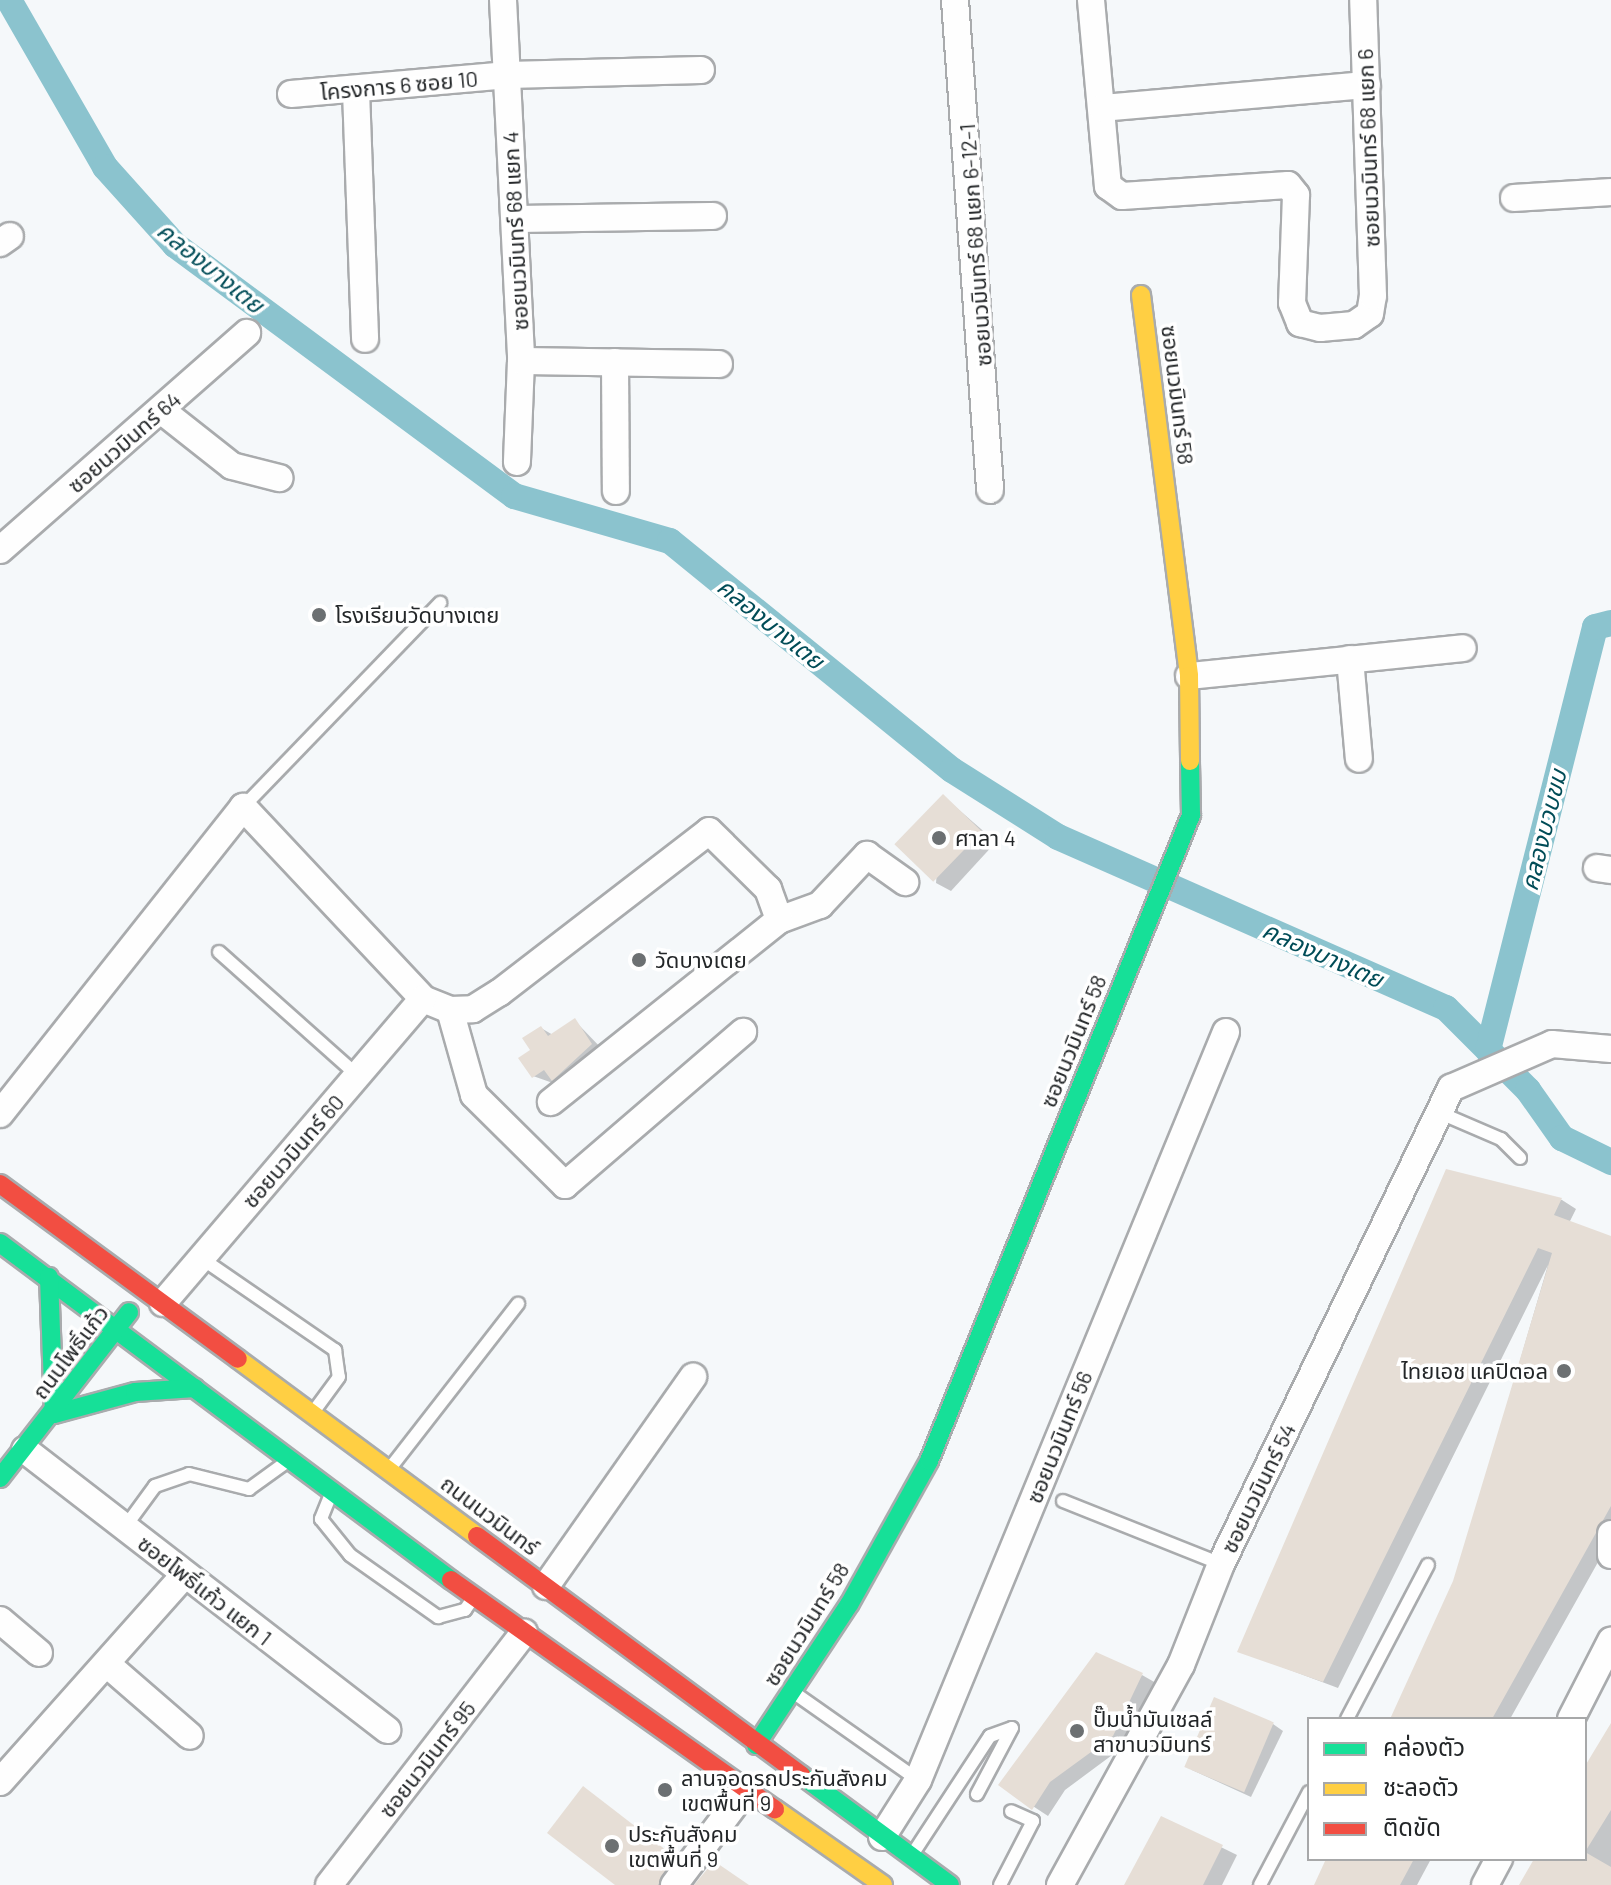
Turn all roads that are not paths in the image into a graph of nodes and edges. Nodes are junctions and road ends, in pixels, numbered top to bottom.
1 (503, 0) edge
2 (955, 0) edge
3 (1091, 0) edge
4 (1363, 0) edge
5 (701, 70) dead end
6 (508, 75) junction
7 (1367, 85) junction
8 (356, 91) junction
9 (291, 94) dead end
10 (1102, 108) junction
11 (1611, 192) edge
12 (1514, 198) dead end
13 (713, 216) dead end
14 (515, 219) junction
15 (1141, 295) dead end
16 (247, 333) dead end
17 (365, 339) dead end
18 (521, 361) junction
19 (615, 362) junction
20 (719, 364) dead end
21 (161, 410) junction
22 (517, 462) dead end
23 (279, 478) dead end
24 (990, 490) dead end
25 (616, 491) dead end
26 (0, 550) edge
27 (440, 603) dead end
28 (1463, 648) dead end
29 (1350, 659) junction
30 (1189, 676) junction
31 (1359, 759) dead end
32 (243, 807) junction
33 (905, 882) dead end
34 (779, 920) junction
35 (219, 952) dead end
36 (423, 999) junction
37 (450, 1010) junction
38 (743, 1032) dead end
39 (1226, 1032) dead end
40 (1611, 1049) edge
41 (358, 1076) junction
42 (551, 1102) dead end
43 (1438, 1112) junction
44 (0, 1114) edge
45 (1520, 1158) dead end
46 (0, 1184) edge
47 (0, 1243) edge
48 (201, 1258) junction
49 (49, 1277) junction
50 (154, 1296) junction
51 (518, 1304) dead end
52 (116, 1330) junction
53 (693, 1377) dead end
54 (195, 1388) junction
55 (54, 1414) junction
56 (313, 1414) junction
57 (25, 1450) junction
58 (291, 1459) junction
59 (389, 1470) junction
60 (0, 1478) edge
61 (333, 1491) junction
62 (1063, 1501) dead end
63 (125, 1528) junction
64 (1610, 1535) edge
65 (1611, 1555) edge
66 (1221, 1564) junction
67 (1428, 1565) dead end
68 (185, 1574) junction
69 (546, 1586) junction
70 (474, 1597) junction
71 (0, 1620) edge
72 (524, 1633) junction
73 (39, 1653) dead end
74 (1608, 1653) edge
75 (108, 1665) junction
76 (793, 1692) junction
77 (1348, 1717) edge
78 (1572, 1717) edge
79 (387, 1730) dead end
80 (190, 1736) dead end
81 (756, 1745) junction
82 (918, 1780) junction
83 (0, 1782) edge
84 (747, 1788) junction
85 (977, 1794) dead end
86 (1307, 1796) edge
87 (1011, 1811) dead end
88 (882, 1837) junction
89 (911, 1857) junction
90 (1498, 1861) edge
91 (329, 1885) edge
92 (674, 1885) edge
93 (883, 1885) edge
94 (950, 1885) edge
95 (1000, 1885) edge
96 (1060, 1885) edge
97 (1260, 1885) edge
98 (1485, 1885) edge

1 - 6 street, ซอยนวมินทร์ 68 แยก 4
2 - 24 street, ซอยนวมินทร์ 68 แยก 6-12-1
3 - 10 street
4 - 7 street, ซอยนวมินทร์ 68 แยก 6
5 - 6 street, โครงการ 6 ซอย 10
6 - 8 street, โครงการ 6 ซอย 10
6 - 14 street, ซอยนวมินทร์ 68 แยก 4
7 - 10 street
7 - 10 street, ซอยนวมินทร์ 68 แยก 6
8 - 9 street, โครงการ 6 ซอย 10
8 - 17 street
11 - 12 street
13 - 14 street
14 - 18 street, ซอยนวมินทร์ 68 แยก 4
15 - 30 main road, ซอยนวมินทร์ 58
16 - 21 street, ซอยนวมินทร์ 64
18 - 19 street
18 - 22 street, ซอยนวมินทร์ 68 แยก 4
19 - 20 street
19 - 25 street
21 - 23 street
21 - 26 street, ซอยนวมินทร์ 64
27 - 32 lane
28 - 29 street
29 - 30 street
29 - 31 street
30 - 76 main road, ซอยนวมินทร์ 58
32 - 36 street
32 - 44 street
33 - 34 street
34 - 37 street
34 - 42 street
35 - 41 lane
36 - 37 street
36 - 41 street, ซอยนวมินทร์ 60
37 - 38 street
39 - 82 street, ซอยนวมินทร์ 56
40 - 43 street, ซอยนวมินทร์ 54
41 - 48 street, ซอยนวมินทร์ 60
43 - 45 lane
43 - 66 street, ซอยนวมินทร์ 54
46 - 50 main road, ถนนนวมินทร์
47 - 49 main road
48 - 50 street, ซอยนวมินทร์ 60
48 - 56 lane
49 - 52 main road
49 - 55 main road
50 - 52 main road, ถนนโพธิ์แก้ว
50 - 56 main road, ถนนนวมินทร์
51 - 59 lane
52 - 54 main road
52 - 55 main road, ถนนโพธิ์แก้ว
53 - 69 street
54 - 55 main road
54 - 58 main road
55 - 57 main road, ถนนโพธิ์แก้ว
56 - 59 main road, ถนนนวมินทร์
57 - 60 main road, ถนนโพธิ์แก้ว
57 - 63 street, ซอยโพธิ์แก้ว แยก 1
58 - 61 main road
58 - 63 lane
59 - 69 main road, ถนนนวมินทร์
61 - 70 main road
61 - 70 lane
62 - 66 lane
63 - 68 street, ซอยโพธิ์แก้ว แยก 1
64 - 65 street
66 - 96 street, ซอยนวมินทร์ 54
67 - 77 lane
68 - 75 street
68 - 79 street, ซอยโพธิ์แก้ว แยก 1
69 - 81 main road, ถนนนวมินทร์
70 - 72 main road
71 - 73 street
72 - 84 main road
72 - 91 street, ซอยนวมินทร์ 95
74 - 78 street
75 - 80 street
75 - 83 street
76 - 81 main road, ซอยนวมินทร์ 58
76 - 82 lane
81 - 88 main road, ถนนนวมินทร์
82 - 88 street, ซอยนวมินทร์ 56
84 - 92 street
84 - 93 main road
85 - 89 lane
86 - 97 lane
87 - 95 lane
88 - 89 main road, ถนนนวมินทร์
89 - 94 main road, ถนนนวมินทร์
90 - 98 street

